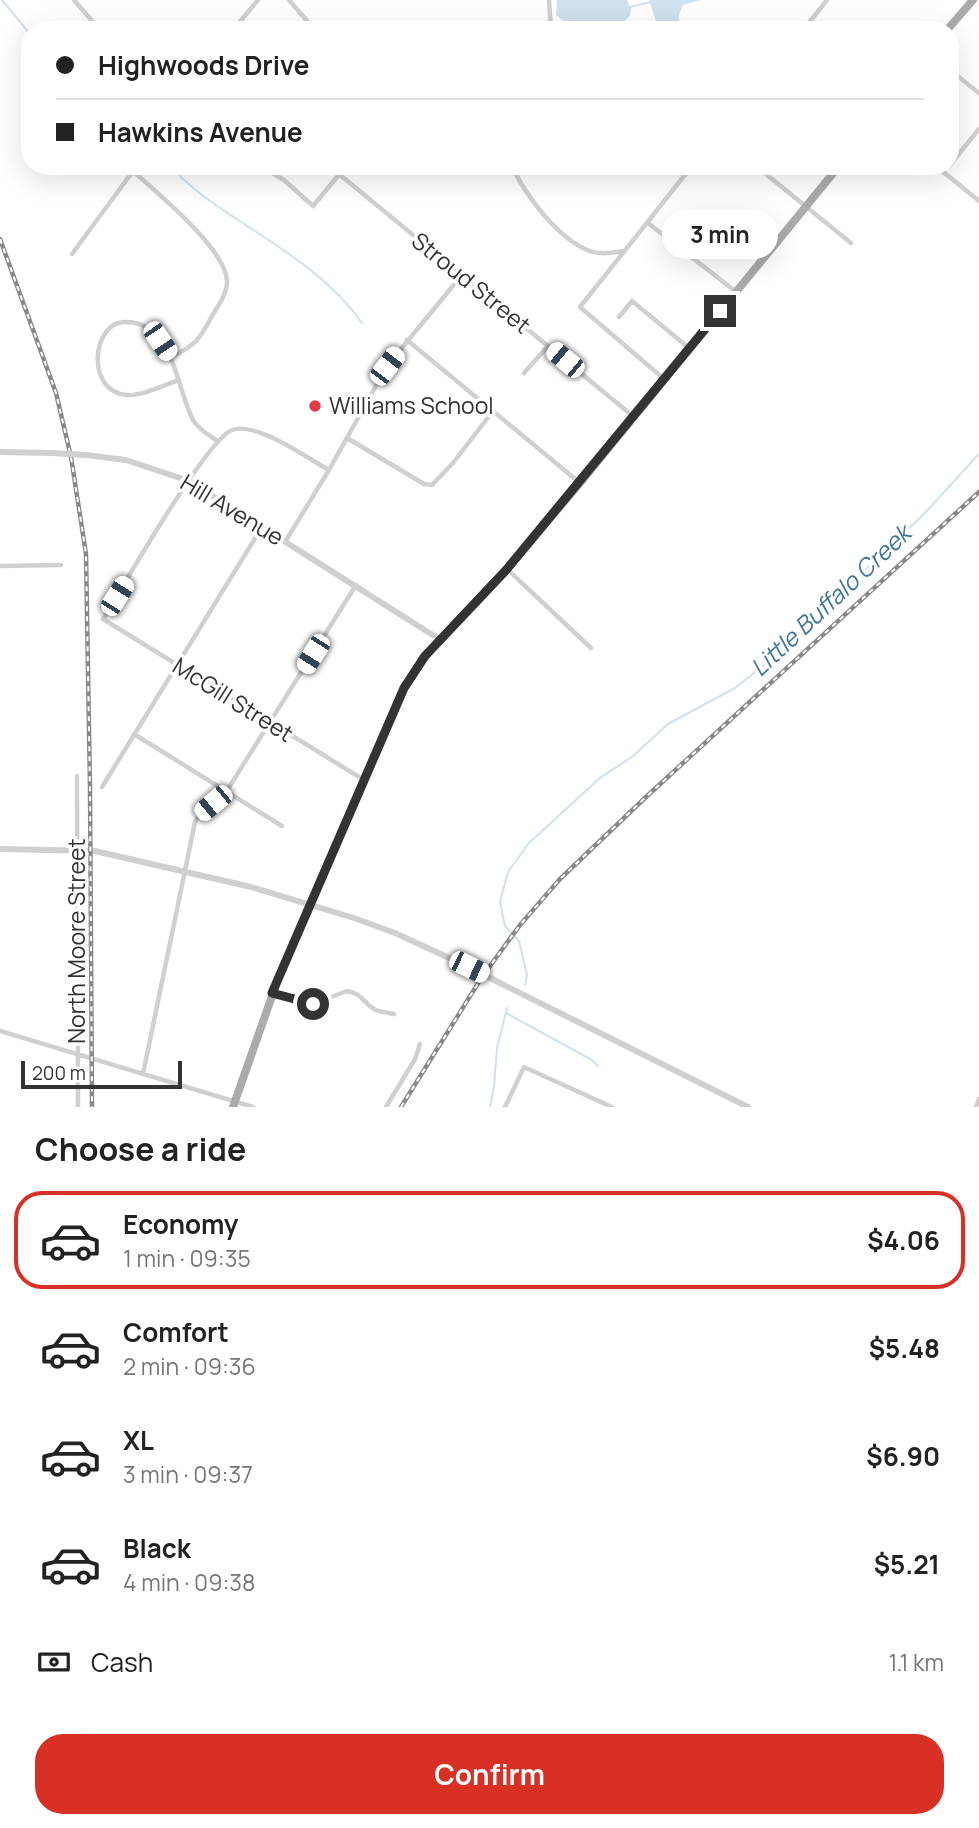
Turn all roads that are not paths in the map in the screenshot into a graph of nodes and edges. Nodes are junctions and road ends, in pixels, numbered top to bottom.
1 (74, 0) edge
2 (258, 0) edge
3 (289, 0) edge
4 (549, 0) edge
5 (827, 0) edge
6 (973, 0) edge
7 (92, 21) edge
8 (240, 21) edge
9 (307, 21) edge
10 (550, 21) edge
11 (810, 21) edge
12 (955, 21) edge
13 (959, 77) edge
14 (979, 93) edge
15 (979, 129) edge
16 (959, 154) edge
17 (130, 175) edge
18 (138, 175) edge
19 (276, 175) edge
20 (338, 175) edge
21 (340, 175) edge
22 (517, 175) edge
23 (685, 175) edge
24 (767, 175) edge
25 (832, 175) edge
26 (946, 175) edge
27 (979, 201) edge
28 (805, 207) junction
29 (648, 223) junction
30 (851, 243) dead end
31 (625, 251) junction
32 (72, 254) dead end
33 (461, 276) junction
34 (736, 292) junction
35 (619, 317) dead end
36 (407, 340) junction
37 (548, 346) junction
38 (690, 349) junction
39 (171, 357) junction
40 (524, 373) dead end
41 (179, 380) junction
42 (665, 380) junction
43 (493, 411) junction
44 (635, 417) junction
45 (347, 438) junction
46 (217, 440) junction
47 (0, 452) edge
48 (328, 470) junction
49 (189, 481) junction
50 (580, 483) junction
51 (262, 527) junction
52 (285, 542) junction
53 (61, 565) dead end
54 (0, 566) edge
55 (507, 569) junction
56 (356, 586) junction
57 (439, 639) junction
58 (591, 648) dead end
59 (176, 665) junction
60 (271, 723) junction
61 (134, 734) junction
62 (77, 776) dead end
63 (364, 780) junction
64 (102, 787) dead end
65 (226, 792) junction
66 (282, 826) dead end
67 (0, 849) edge
68 (76, 849) junction
69 (185, 873) junction
70 (311, 904) junction
71 (272, 993) junction
72 (394, 1014) dead end
73 (0, 1031) edge
74 (420, 1044) dead end
75 (78, 1055) junction
76 (143, 1074) junction
77 (979, 1098) edge
78 (733, 1103) edge
79 (234, 1104) edge
80 (78, 1107) edge
81 (253, 1107) edge
82 (387, 1107) edge
83 (505, 1107) edge
84 (612, 1107) edge
85 (747, 1107) edge
86 (976, 1107) edge

1 - 7 street
2 - 8 street
3 - 9 street
4 - 10 street
5 - 11 street
6 - 12 main road
13 - 14 street
15 - 16 street
17 - 32 street
18 - 39 street
19 - 20 street
21 - 33 street, Stroud Street
22 - 31 street
23 - 29 street
24 - 28 street
25 - 28 main road
26 - 27 street
28 - 30 street
28 - 34 main road
29 - 31 street
29 - 34 street
31 - 42 street
33 - 36 street
33 - 37 street, Stroud Street
34 - 38 main road
35 - 38 street
36 - 43 street
36 - 45 street
37 - 40 street
37 - 44 street, Stroud Street
38 - 42 main road
39 - 41 street
39 - 41 street
41 - 46 street
42 - 44 main road
43 - 45 street
43 - 50 street
44 - 50 main road
45 - 48 street
46 - 48 street
46 - 49 street
47 - 49 street, Hill Avenue, bridge
48 - 52 street
49 - 51 street, Hill Avenue
49 - 59 street, McGill Street
50 - 55 main road
51 - 52 street, Hill Avenue
51 - 59 street
52 - 56 street, Hill Avenue
53 - 54 street
55 - 57 main road
55 - 58 street
56 - 57 street, Hill Avenue
56 - 60 street
57 - 63 main road
59 - 60 street, McGill Street
59 - 61 street
60 - 63 street, McGill Street
60 - 65 street
61 - 64 street
61 - 65 street
62 - 68 street, North Moore Street
63 - 70 main road
65 - 66 street
65 - 69 street
67 - 68 street
68 - 69 street
68 - 75 street, North Moore Street
69 - 70 street
69 - 76 street
70 - 71 main road
70 - 78 street, bridge
71 - 72 street
71 - 79 main road
73 - 75 street
74 - 82 street
75 - 76 street
75 - 80 street, North Moore Street
76 - 79 street
77 - 86 street
78 - 85 street
79 - 81 street
83 - 84 street

